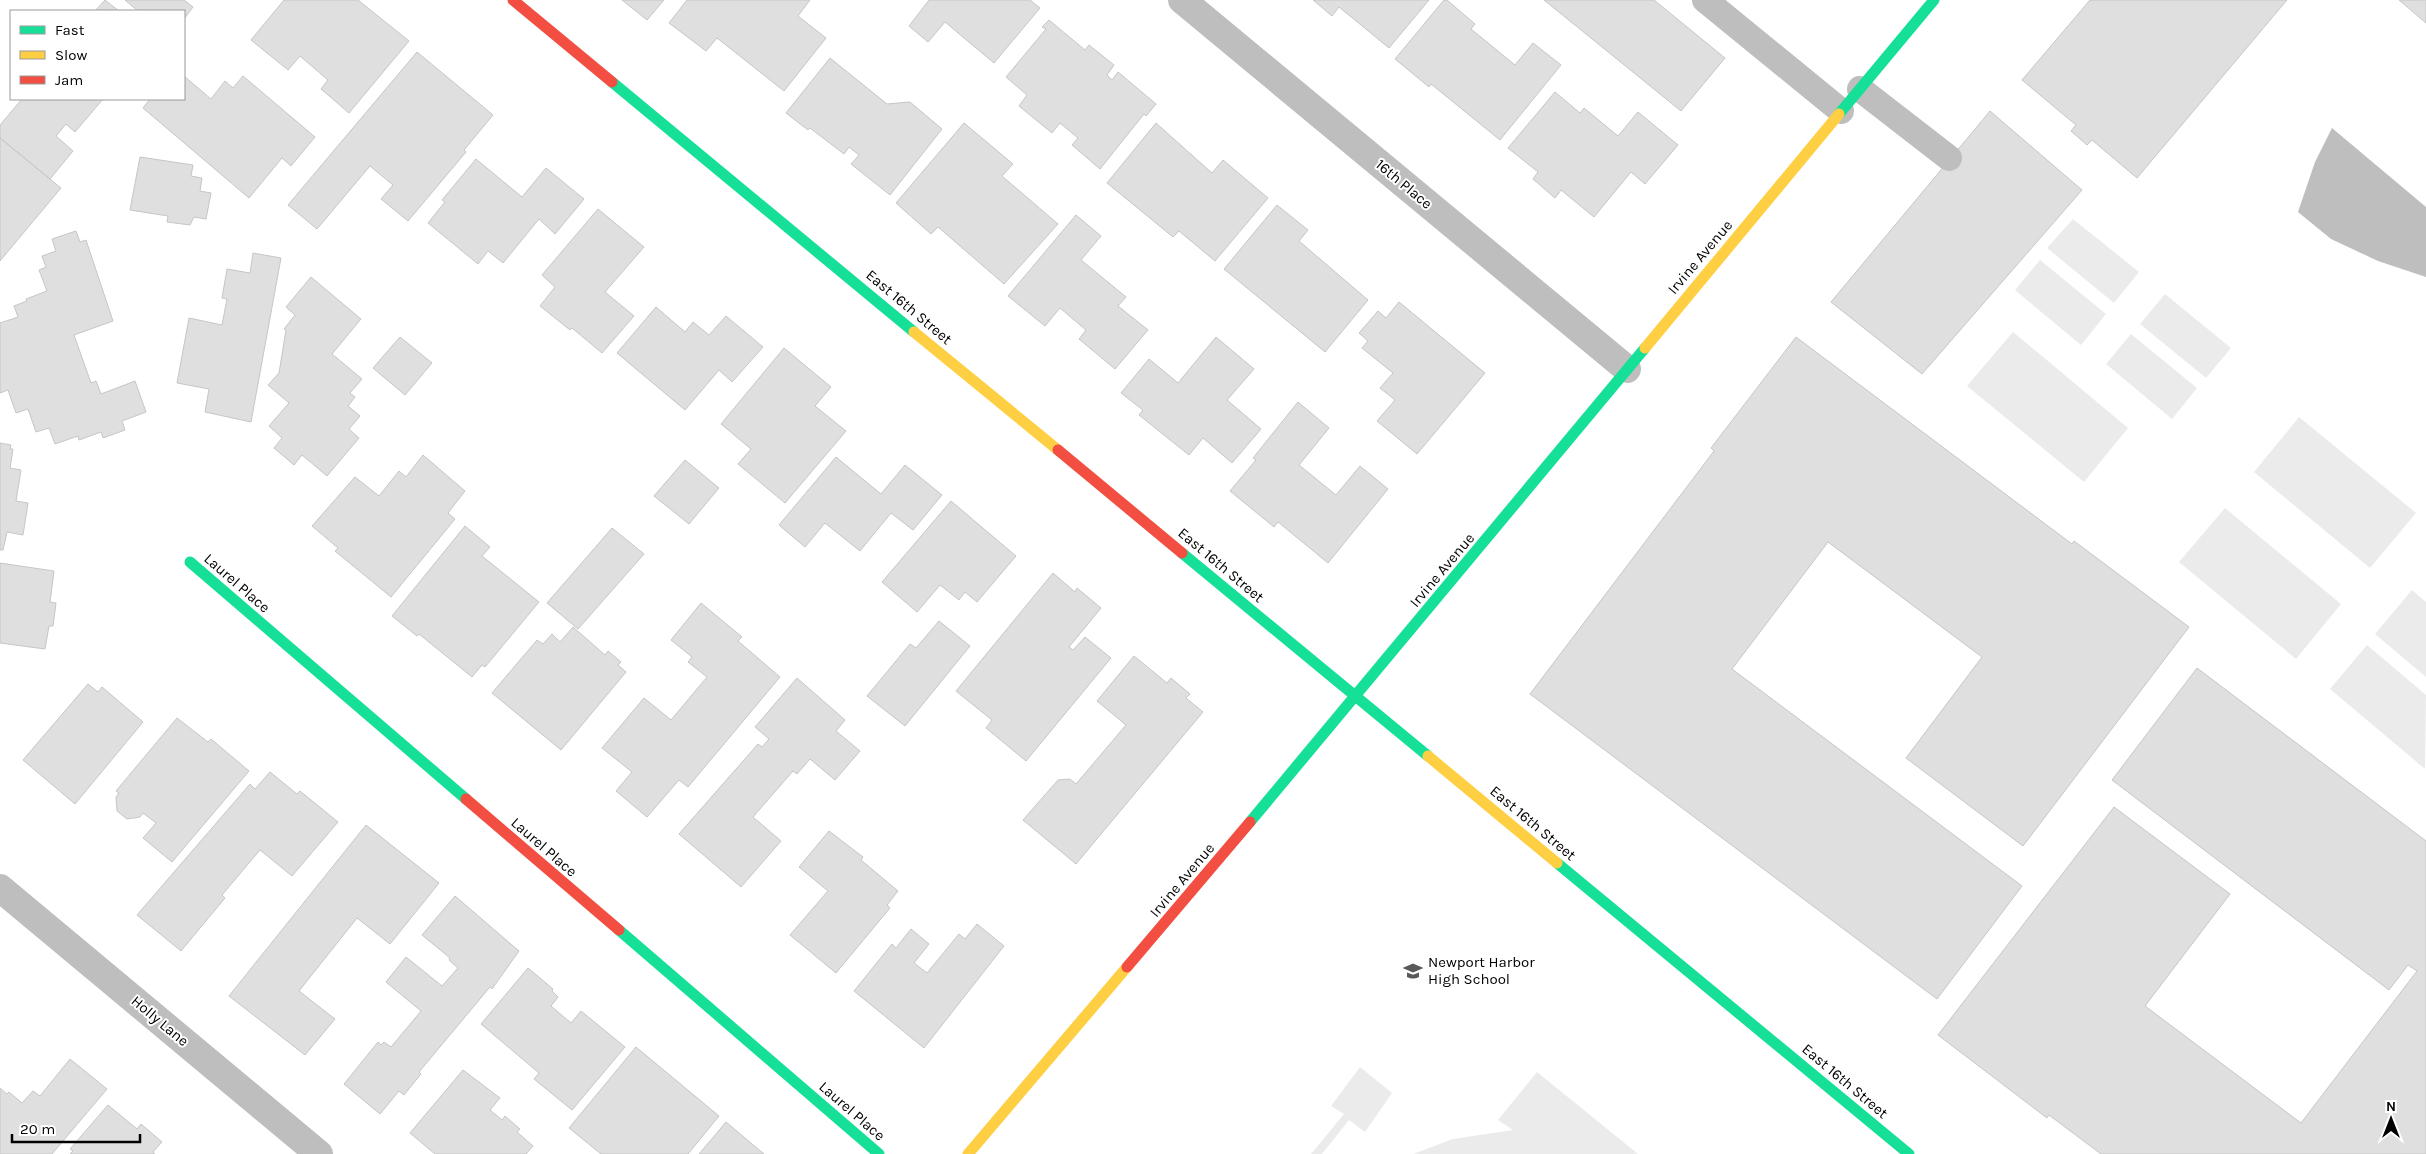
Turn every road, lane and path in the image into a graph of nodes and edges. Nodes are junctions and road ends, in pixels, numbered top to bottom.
1 (513, 0) edge
2 (1182, 0) edge
3 (1705, 0) edge
4 (1934, 0) edge
5 (1860, 89) junction
6 (1841, 111) junction
7 (1949, 158) dead end
8 (1627, 368) junction
9 (190, 562) dead end
10 (1357, 696) junction
11 (0, 888) edge
12 (320, 1154) edge
13 (879, 1154) edge
14 (968, 1154) edge
15 (1909, 1154) edge

1 - 10 street, East 16th Street
2 - 8 street, 16th Place
3 - 6 lane
4 - 5 street, Irvine Avenue
5 - 6 street, Irvine Avenue
5 - 7 lane
6 - 8 street, Irvine Avenue
8 - 10 street, Irvine Avenue
9 - 13 street, Laurel Place
10 - 14 street, Irvine Avenue
10 - 15 street, East 16th Street
11 - 12 street, Holly Lane

